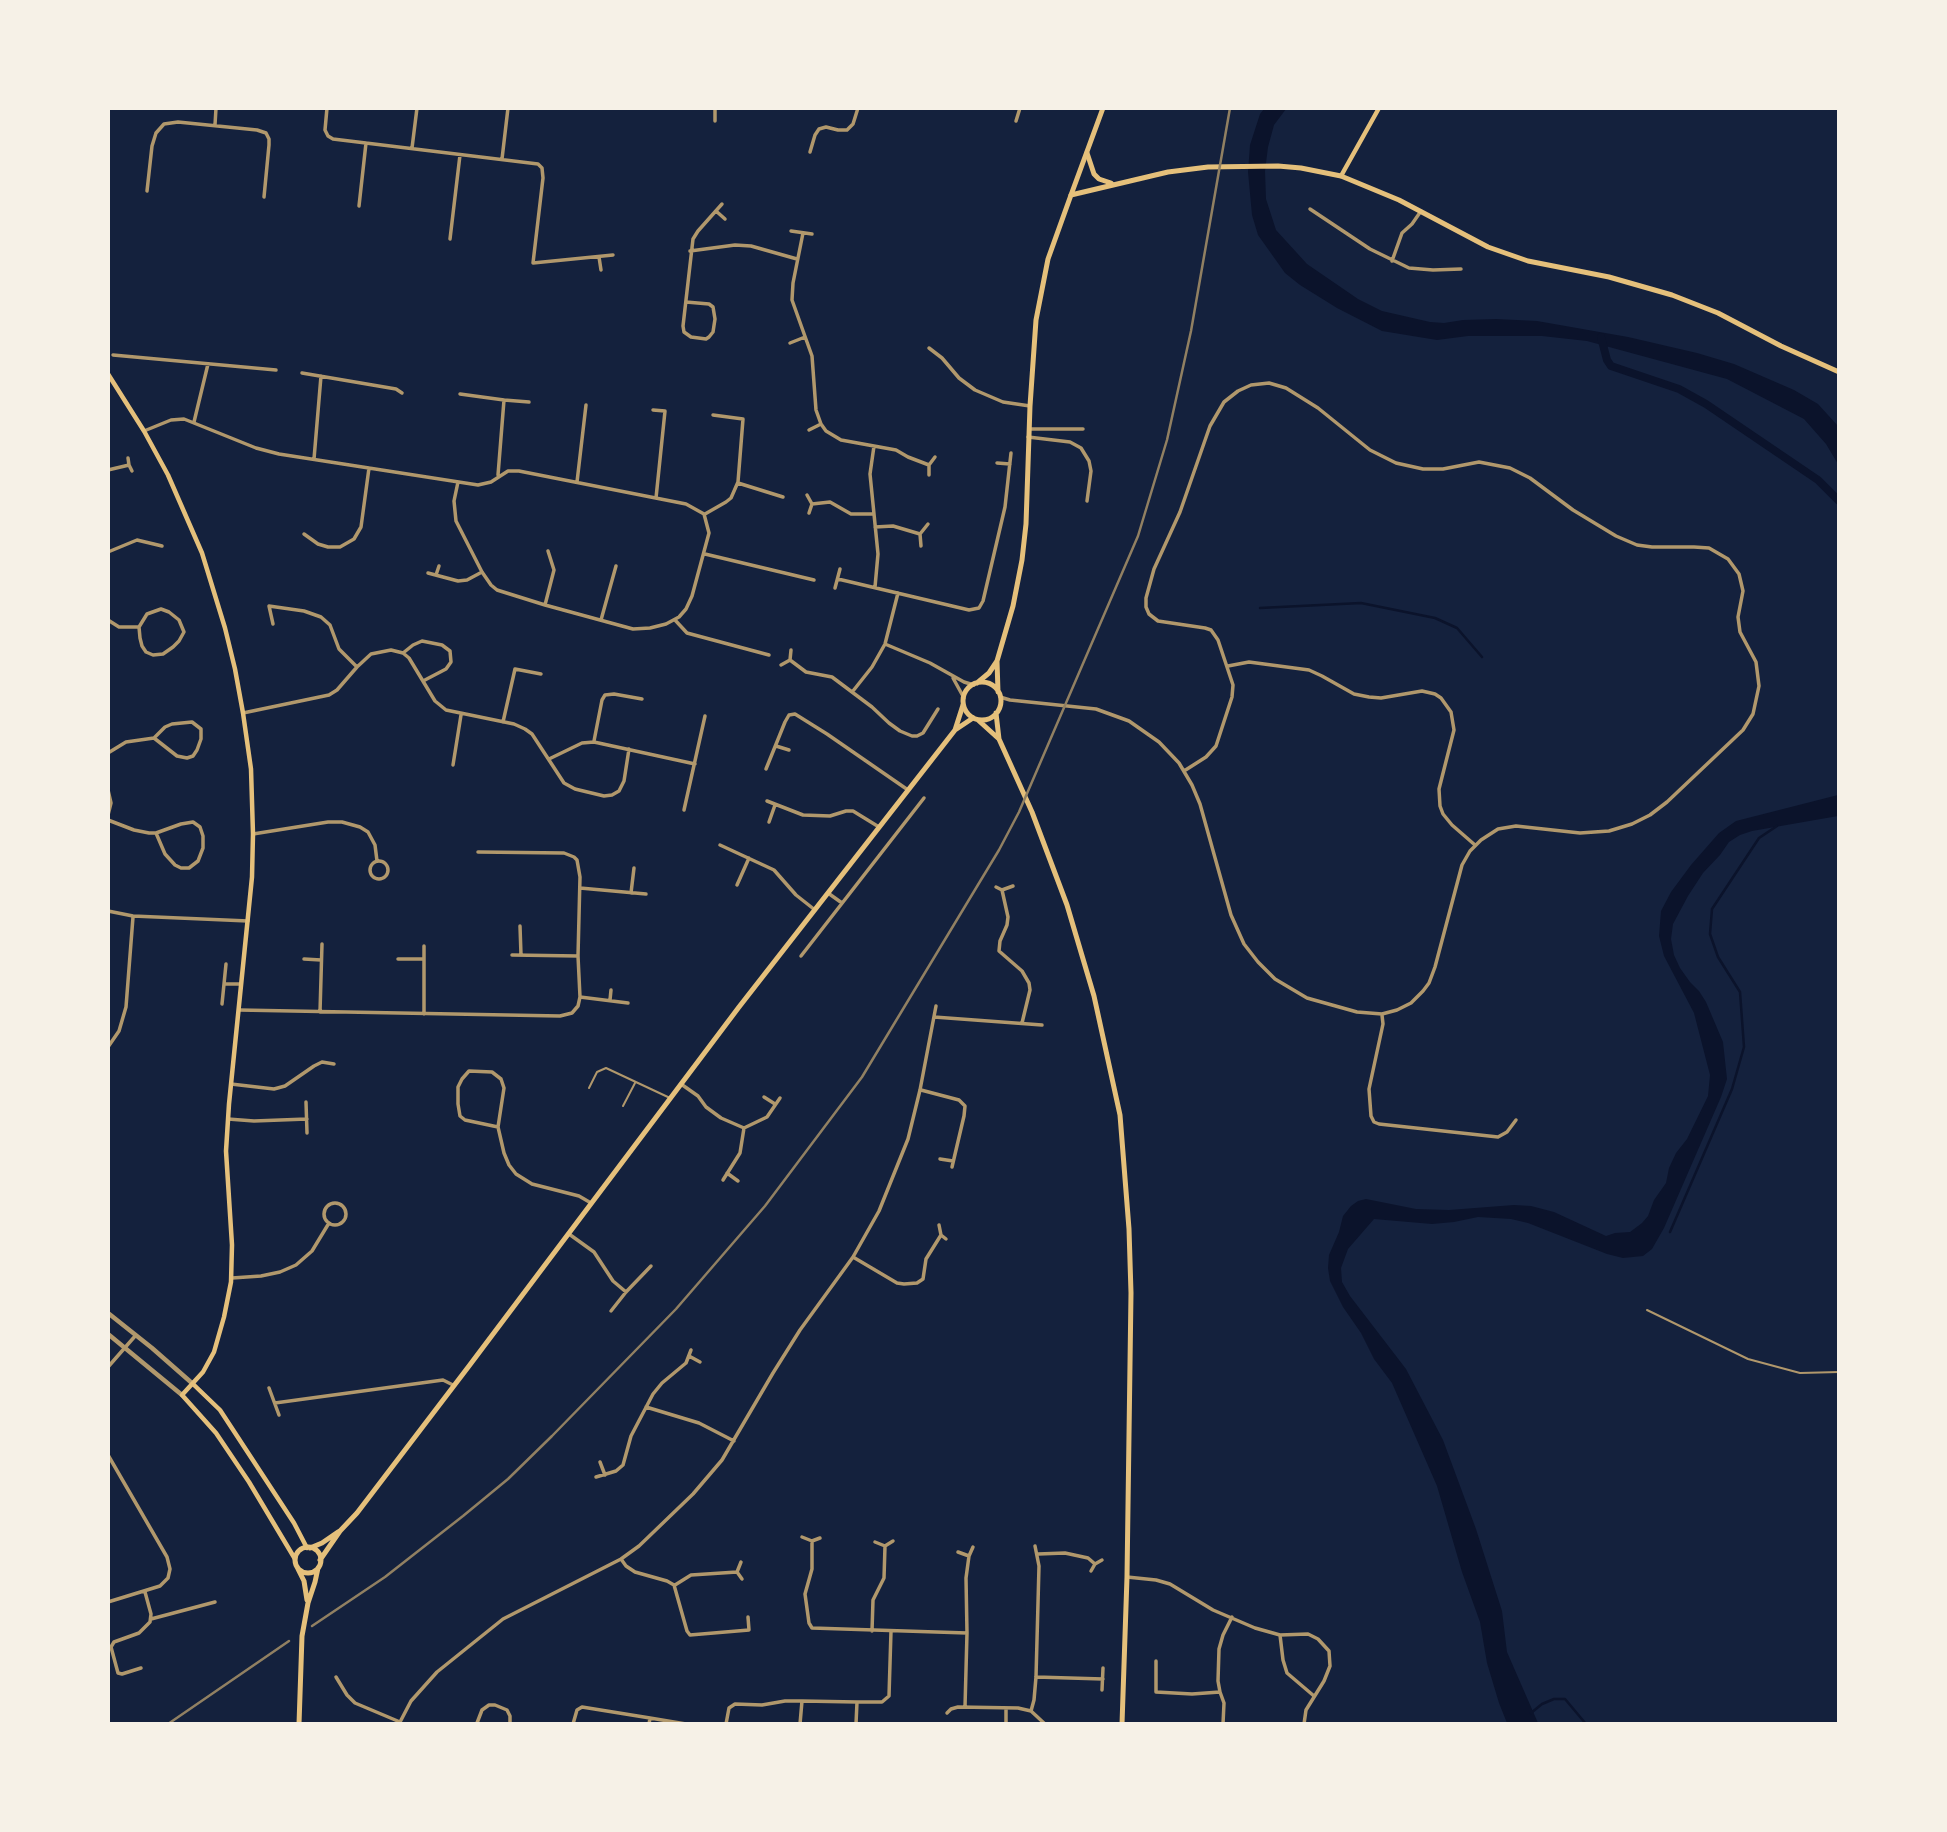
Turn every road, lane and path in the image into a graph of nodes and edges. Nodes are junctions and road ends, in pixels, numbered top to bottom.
1 (216, 108) edge
2 (327, 108) edge
3 (417, 108) edge
4 (508, 108) edge
5 (715, 108) edge
6 (858, 108) edge
7 (1020, 108) edge
8 (1103, 108) edge
9 (1379, 108) edge
10 (715, 121) dead end
11 (1016, 121) dead end
12 (215, 125) junction
13 (366, 143) junction
14 (412, 148) junction
15 (810, 152) dead end
16 (1087, 153) junction
17 (460, 155) junction
18 (502, 159) junction
19 (1341, 176) junction
20 (1116, 184) junction
21 (147, 191) dead end
22 (1071, 195) junction
23 (264, 197) dead end
24 (722, 204) dead end
25 (359, 206) dead end
26 (1310, 209) dead end
27 (716, 211) junction
28 (1420, 211) junction
29 (725, 219) dead end
30 (791, 231) dead end
31 (803, 233) junction
32 (812, 233) dead end
33 (450, 239) dead end
34 (690, 251) junction
35 (613, 255) dead end
36 (599, 257) junction
37 (797, 259) junction
38 (1392, 261) junction
39 (1461, 269) dead end
40 (601, 270) dead end
41 (686, 302) junction
42 (805, 337) junction
43 (790, 343) dead end
44 (929, 348) dead end
45 (113, 355) dead end
46 (208, 364) junction
47 (276, 370) dead end
48 (1839, 372) edge
49 (302, 373) dead end
50 (108, 374) edge
51 (321, 376) junction
52 (402, 393) dead end
53 (460, 394) dead end
54 (504, 400) junction
55 (528, 402) dead end
56 (586, 405) dead end
57 (1030, 405) junction
58 (653, 410) dead end
59 (713, 415) dead end
60 (194, 422) junction
61 (821, 424) junction
62 (1029, 429) junction
63 (1083, 429) dead end
64 (809, 430) dead end
65 (144, 431) junction
66 (1028, 437) junction
67 (874, 446) junction
68 (1011, 453) dead end
69 (935, 457) dead end
70 (128, 458) dead end
71 (314, 459) junction
72 (997, 463) dead end
73 (1010, 464) junction
74 (128, 465) junction
75 (929, 465) junction
76 (369, 468) junction
77 (108, 470) edge
78 (132, 471) dead end
79 (929, 475) dead end
80 (498, 476) junction
81 (458, 482) junction
82 (577, 482) junction
83 (738, 482) junction
84 (807, 495) dead end
85 (783, 497) dead end
86 (656, 498) junction
87 (1087, 501) dead end
88 (812, 504) junction
89 (809, 513) dead end
90 (704, 514) junction
91 (874, 514) junction
92 (928, 524) dead end
93 (876, 527) junction
94 (304, 534) dead end
95 (920, 534) junction
96 (153, 545) junction
97 (162, 546) dead end
98 (921, 546) dead end
99 (548, 551) dead end
100 (108, 552) edge
101 (155, 554) dead end
102 (705, 554) junction
103 (439, 566) dead end
104 (616, 566) dead end
105 (840, 569) dead end
106 (482, 572) junction
107 (428, 573) dead end
108 (436, 575) junction
109 (838, 579) junction
110 (814, 580) dead end
111 (875, 587) junction
112 (835, 588) dead end
113 (898, 593) junction
114 (545, 605) junction
115 (108, 620) edge
116 (601, 620) junction
117 (675, 620) junction
118 (273, 624) dead end
119 (139, 627) junction
120 (885, 644) junction
121 (791, 650) dead end
122 (403, 653) junction
123 (769, 655) dead end
124 (790, 660) junction
125 (997, 661) junction
126 (781, 665) dead end
127 (1227, 666) junction
128 (357, 667) junction
129 (541, 674) dead end
130 (951, 676) junction
131 (422, 681) junction
132 (975, 684) junction
133 (853, 691) junction
134 (999, 698) junction
135 (642, 699) dead end
136 (963, 701) junction
137 (938, 709) dead end
138 (243, 713) junction
139 (996, 713) junction
140 (461, 715) junction
141 (705, 716) dead end
142 (975, 719) junction
143 (503, 722) junction
144 (955, 730) junction
145 (155, 738) junction
146 (999, 739) junction
147 (594, 742) junction
148 (776, 746) junction
149 (629, 749) junction
150 (789, 750) dead end
151 (108, 753) edge
152 (549, 760) junction
153 (695, 764) junction
154 (453, 765) dead end
155 (766, 769) dead end
156 (1184, 771) junction
157 (108, 790) edge
158 (908, 790) junction
159 (924, 798) dead end
160 (766, 801) dead end
161 (775, 805) junction
162 (684, 810) dead end
163 (108, 818) edge
164 (769, 822) dead end
165 (879, 827) junction
166 (156, 833) junction
167 (253, 834) junction
168 (720, 845) dead end
169 (1475, 845) junction
170 (478, 852) dead end
171 (749, 858) junction
172 (377, 861) junction
173 (634, 868) dead end
174 (737, 885) dead end
175 (1013, 886) dead end
176 (996, 887) dead end
177 (580, 888) junction
178 (1002, 890) junction
179 (632, 892) junction
180 (828, 893) junction
181 (646, 894) dead end
182 (842, 903) junction
183 (815, 910) junction
184 (108, 911) edge
185 (134, 916) junction
186 (248, 921) junction
187 (520, 926) dead end
188 (322, 944) dead end
189 (424, 946) dead end
190 (512, 956) dead end
191 (521, 956) junction
192 (578, 956) junction
193 (802, 956) dead end
194 (398, 959) dead end
195 (424, 959) junction
196 (304, 960) dead end
197 (321, 960) junction
198 (226, 964) dead end
199 (224, 984) junction
200 (241, 984) junction
201 (611, 990) dead end
202 (580, 997) junction
203 (610, 1000) junction
204 (628, 1003) dead end
205 (222, 1004) dead end
206 (936, 1006) dead end
207 (239, 1010) junction
208 (320, 1012) junction
209 (424, 1014) junction
210 (1382, 1014) junction
211 (934, 1017) junction
212 (1022, 1023) junction
213 (1042, 1025) dead end
214 (108, 1047) edge
215 (334, 1064) dead end
216 (635, 1082) junction
217 (231, 1084) junction
218 (681, 1084) junction
219 (589, 1088) dead end
220 (920, 1090) junction
221 (764, 1097) dead end
222 (780, 1098) dead end
223 (670, 1099) junction
224 (306, 1102) dead end
225 (775, 1104) junction
226 (622, 1106) dead end
227 (228, 1119) junction
228 (307, 1119) junction
229 (1516, 1120) dead end
230 (498, 1127) junction
231 (744, 1128) junction
232 (307, 1133) dead end
233 (940, 1159) dead end
234 (727, 1173) junction
235 (723, 1180) dead end
236 (738, 1181) dead end
237 (592, 1203) junction
238 (329, 1223) junction
239 (939, 1225) dead end
240 (569, 1234) junction
241 (941, 1235) junction
242 (946, 1239) dead end
243 (853, 1257) junction
244 (651, 1266) dead end
245 (231, 1278) junction
246 (626, 1292) junction
247 (1647, 1310) dead end
248 (611, 1311) dead end
249 (108, 1313) edge
250 (108, 1335) edge
251 (136, 1335) junction
252 (125, 1348) junction
253 (691, 1350) dead end
254 (689, 1356) junction
255 (700, 1362) dead end
256 (108, 1367) edge
257 (1839, 1372) edge
258 (193, 1384) junction
259 (453, 1385) junction
260 (270, 1388) dead end
261 (182, 1395) junction
262 (275, 1403) junction
263 (646, 1406) junction
264 (279, 1415) dead end
265 (734, 1441) junction
266 (108, 1455) edge
267 (600, 1462) dead end
268 (605, 1475) junction
269 (597, 1477) dead end
270 (340, 1531) junction
271 (802, 1537) dead end
272 (820, 1538) dead end
273 (812, 1541) junction
274 (894, 1541) dead end
275 (875, 1542) dead end
276 (885, 1546) junction
277 (1035, 1546) dead end
278 (973, 1547) dead end
279 (308, 1548) junction
280 (958, 1552) dead end
281 (1038, 1554) junction
282 (969, 1556) junction
283 (295, 1559) junction
284 (621, 1559) junction
285 (320, 1560) junction
286 (1102, 1560) dead end
287 (741, 1563) dead end
288 (1095, 1563) junction
289 (318, 1567) junction
290 (298, 1569) junction
291 (1091, 1571) dead end
292 (737, 1572) junction
293 (1127, 1577) junction
294 (742, 1579) dead end
295 (674, 1585) junction
296 (145, 1592) junction
297 (108, 1602) edge
298 (215, 1602) dead end
299 (308, 1603) junction
300 (748, 1617) dead end
301 (1232, 1617) junction
302 (152, 1619) junction
303 (872, 1631) junction
304 (891, 1631) junction
305 (967, 1633) junction
306 (1280, 1635) junction
307 (1156, 1661) dead end
308 (141, 1668) dead end
309 (1103, 1668) dead end
310 (336, 1677) dead end
311 (1036, 1677) junction
312 (1103, 1679) junction
313 (1102, 1689) dead end
314 (1220, 1692) junction
315 (1314, 1696) junction
316 (802, 1701) junction
317 (857, 1702) junction
318 (965, 1707) junction
319 (1006, 1707) junction
320 (1031, 1711) junction
321 (947, 1713) dead end
322 (650, 1721) edge
323 (399, 1723) edge
324 (477, 1723) edge
325 (299, 1724) edge
326 (510, 1724) edge
327 (573, 1724) edge
328 (686, 1724) edge
329 (726, 1724) edge
330 (800, 1724) edge
331 (856, 1724) edge
332 (1006, 1724) edge
333 (1045, 1724) edge
334 (1122, 1724) edge
335 (1223, 1724) edge
336 (1304, 1724) edge

1 - 12 street
2 - 13 street
3 - 14 street
4 - 18 street
5 - 10 street
6 - 15 street
7 - 11 street
8 - 16 main road
9 - 19 main road
12 - 21 street
12 - 23 street
13 - 14 street
13 - 25 street
14 - 17 street
16 - 20 main road
16 - 22 main road
17 - 18 street
17 - 33 street
18 - 36 street
19 - 20 main road
19 - 28 main road
20 - 22 main road
22 - 57 main road
24 - 27 street
26 - 38 street
27 - 29 street
27 - 34 street
28 - 38 street
28 - 48 main road
30 - 31 street
31 - 32 street
31 - 37 street
34 - 37 street
34 - 41 street
35 - 36 street
36 - 40 street
37 - 42 street
38 - 39 street
41 - 41 street
42 - 43 street
42 - 61 street
44 - 57 street
45 - 46 street
46 - 47 street
46 - 60 street
49 - 51 street
50 - 65 main road
51 - 52 street
51 - 71 street
53 - 54 street
54 - 55 street
54 - 80 street
56 - 82 street
57 - 62 main road
58 - 86 street
59 - 83 street
60 - 65 street
60 - 71 street
61 - 64 street
61 - 67 street
62 - 63 street
62 - 66 main road
65 - 138 main road
66 - 87 street
66 - 125 main road
67 - 75 street
67 - 91 street
68 - 73 street
69 - 75 street
70 - 74 street
71 - 76 street
72 - 73 street
73 - 113 street
74 - 77 street
74 - 78 street
75 - 79 street
76 - 81 street
76 - 94 street
80 - 81 street
80 - 82 street
81 - 106 street
82 - 86 street
83 - 85 street
83 - 90 street
84 - 88 street
86 - 90 street
88 - 89 street
88 - 91 street
90 - 102 street
91 - 93 street
92 - 95 street
93 - 95 street
93 - 111 street
95 - 98 street
96 - 97 street
96 - 100 street
96 - 101 street
99 - 114 street
102 - 110 street
102 - 117 street
103 - 108 street
104 - 116 street
105 - 109 street
106 - 108 street
106 - 114 street
107 - 108 street
109 - 111 street
109 - 112 street
111 - 113 street
113 - 120 street
114 - 116 street
115 - 119 street
116 - 117 street
117 - 123 street
118 - 128 street
119 - 119 street
120 - 130 street
120 - 133 street
121 - 124 street
122 - 128 street
122 - 131 street
122 - 131 street
124 - 126 street
124 - 133 street
125 - 132 main road
125 - 134 main road
127 - 156 street
127 - 169 street
127 - 169 street
128 - 138 street
129 - 143 street
130 - 132 street
130 - 136 street
131 - 140 street
132 - 134 main road
132 - 136 main road
133 - 137 street
134 - 139 main road
134 - 156 street
135 - 147 street
136 - 142 main road
136 - 144 main road
138 - 167 main road
139 - 142 main road
139 - 146 main road
140 - 143 street
140 - 154 street
141 - 153 street
142 - 144 main road
142 - 146 main road
143 - 152 street
144 - 158 main road
145 - 145 street
145 - 151 street
146 - 293 main road
147 - 149 street
147 - 152 street
148 - 150 street
148 - 155 street
148 - 158 street
149 - 152 street
149 - 153 street
153 - 162 street
156 - 210 street
157 - 163 street
158 - 165 main road
159 - 182 street
160 - 161 street
161 - 164 street
161 - 165 street
163 - 166 street
165 - 180 main road
166 - 166 street
167 - 172 street
167 - 186 main road
168 - 171 street
169 - 210 street
170 - 177 street
171 - 174 street
171 - 183 street
172 - 172 street
173 - 179 street
175 - 178 street
176 - 178 street
177 - 179 street
177 - 192 street
178 - 212 street
179 - 181 street
180 - 182 street
180 - 183 main road
182 - 193 street
183 - 218 main road
184 - 185 street
185 - 186 street
185 - 214 street
186 - 200 main road
187 - 191 street
188 - 197 street
189 - 195 street
190 - 191 street
191 - 192 street
192 - 202 street
194 - 195 street
195 - 209 street
196 - 197 street
197 - 208 street
198 - 199 street
199 - 200 street
199 - 205 street
200 - 207 main road
201 - 203 street
202 - 203 street
202 - 209 street
203 - 204 street
206 - 211 street
207 - 208 street
207 - 217 main road
208 - 209 street
210 - 229 street
211 - 212 street
211 - 220 street
212 - 213 street
215 - 217 street
216 - 219 lane
216 - 223 lane
216 - 226 lane
217 - 227 main road
218 - 223 main road
218 - 231 street
220 - 233 street
220 - 243 street
221 - 225 street
222 - 225 street
223 - 237 main road
224 - 228 street
225 - 231 street
227 - 228 street
227 - 245 main road
228 - 232 street
230 - 230 street
230 - 237 street
231 - 234 street
234 - 235 street
234 - 236 street
237 - 240 main road
238 - 238 street
238 - 245 street
239 - 241 street
240 - 246 street
240 - 259 main road
241 - 242 street
241 - 243 street
243 - 265 street
244 - 246 street
245 - 258 main road
246 - 248 street
247 - 257 lane
249 - 251 street
250 - 252 street
251 - 252 street
251 - 258 street
252 - 256 street
252 - 261 street
253 - 254 street
254 - 255 street
254 - 263 street
258 - 261 main road
258 - 279 main road
259 - 262 street
259 - 270 main road
260 - 262 street
261 - 283 main road
262 - 264 street
263 - 265 street
263 - 268 street
265 - 284 street
266 - 296 street
267 - 268 street
268 - 269 street
270 - 279 main road
270 - 285 main road
271 - 273 street
272 - 273 street
273 - 303 street
274 - 276 street
275 - 276 street
276 - 303 street
277 - 281 street
278 - 282 street
279 - 283 main road
279 - 285 main road
280 - 282 street
281 - 288 street
281 - 311 street
282 - 305 street
283 - 290 main road
284 - 295 street
284 - 323 street
285 - 289 main road
286 - 288 street
287 - 292 street
288 - 291 street
289 - 290 main road
289 - 299 main road
290 - 299 main road
292 - 294 street
292 - 295 street
293 - 301 street
293 - 334 main road
295 - 300 street
296 - 297 street
296 - 302 street
298 - 302 street
299 - 325 main road
301 - 306 street
301 - 314 street
302 - 308 street
303 - 304 street
304 - 305 street
304 - 317 street
305 - 318 street
306 - 315 street
306 - 315 street
307 - 314 street
309 - 312 street
310 - 323 street
311 - 312 street
311 - 320 street
312 - 313 street
314 - 335 street
315 - 336 street
316 - 317 street
316 - 329 street
316 - 330 street
317 - 331 street
318 - 319 street
318 - 321 street
319 - 320 street
319 - 332 street
320 - 333 street
322 - 327 street
322 - 328 street
324 - 326 street

